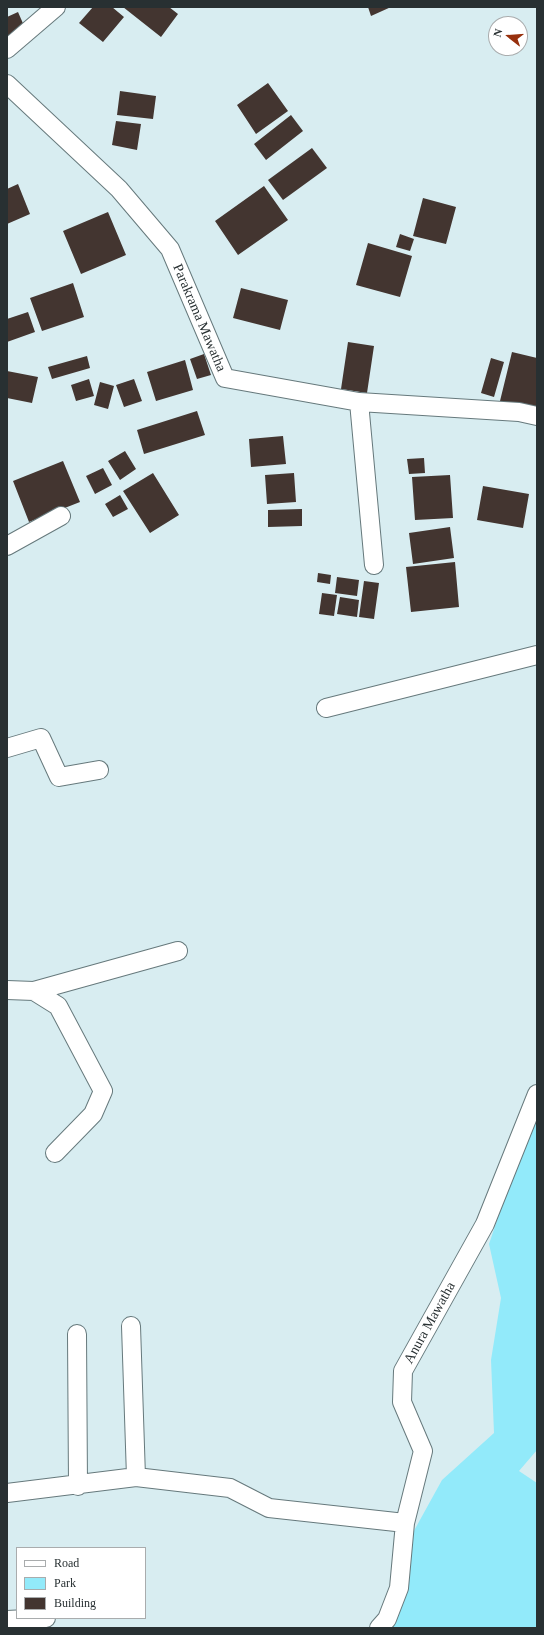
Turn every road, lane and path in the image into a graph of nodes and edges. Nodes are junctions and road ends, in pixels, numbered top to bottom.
1 (56, 7) edge
2 (7, 49) edge
3 (7, 84) edge
4 (359, 402) junction
5 (537, 416) edge
6 (61, 516) dead end
7 (7, 546) edge
8 (374, 565) dead end
9 (537, 655) edge
10 (326, 708) dead end
11 (7, 748) edge
12 (99, 770) dead end
13 (178, 951) dead end
14 (7, 990) edge
15 (34, 991) junction
16 (537, 1094) edge
17 (55, 1153) dead end
18 (131, 1326) dead end
19 (77, 1334) dead end
20 (136, 1477) junction
21 (78, 1486) junction
22 (7, 1494) edge
23 (405, 1523) junction
24 (26, 1619) edge
25 (7, 1620) edge
26 (378, 1628) edge

1 - 2 street
3 - 4 street, Parakrama Mawatha
4 - 5 street, Parakrama Mawatha
4 - 8 street
6 - 7 street
9 - 10 street
11 - 12 street
13 - 15 street
14 - 15 street
15 - 17 street
16 - 23 street, Anura Mawatha
18 - 20 street
19 - 21 street
20 - 21 street
20 - 23 street
21 - 22 street
23 - 26 street, Anura Mawatha
24 - 25 street

